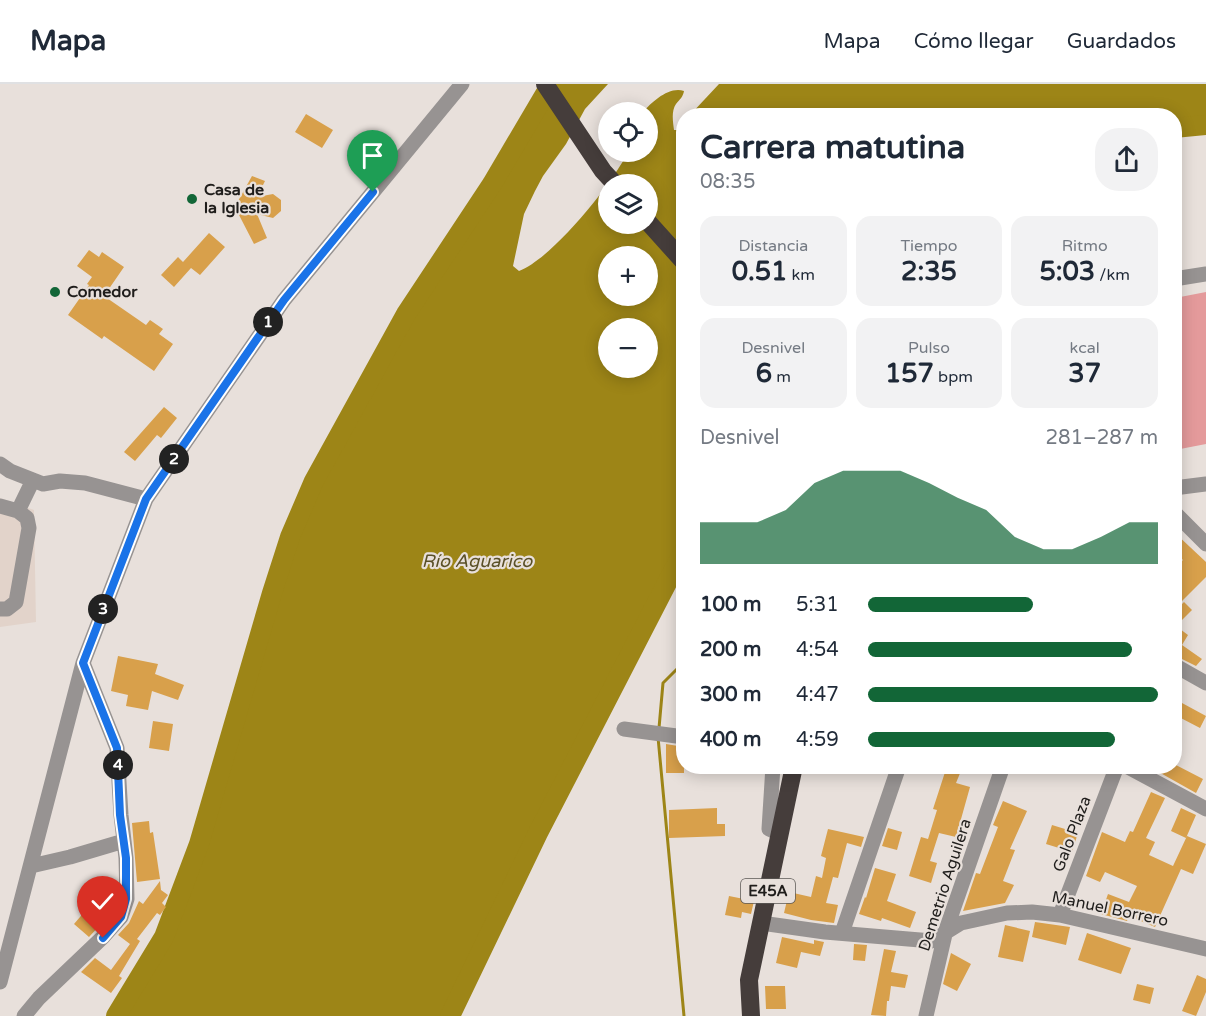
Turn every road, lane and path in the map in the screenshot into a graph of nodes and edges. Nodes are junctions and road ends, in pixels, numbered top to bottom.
1 (462, 84) edge
2 (545, 84) edge
3 (606, 174) edge
4 (658, 233) edge
5 (676, 253) edge
6 (1206, 274) edge
7 (1182, 278) edge
8 (0, 464) edge
9 (33, 480) junction
10 (1206, 484) edge
11 (1182, 487) edge
12 (146, 499) junction
13 (0, 506) edge
14 (18, 511) junction
15 (1182, 520) edge
16 (1206, 544) edge
17 (0, 609) edge
18 (83, 663) junction
19 (1182, 670) edge
20 (1206, 683) edge
21 (624, 729) dead end
22 (676, 736) edge
23 (773, 774) edge
24 (792, 774) edge
25 (896, 774) edge
26 (1000, 774) edge
27 (1114, 774) edge
28 (1141, 774) edge
29 (1206, 809) edge
30 (780, 834) junction
31 (124, 841) junction
32 (31, 866) junction
33 (1060, 915) junction
34 (761, 923) junction
35 (946, 930) junction
36 (842, 933) junction
37 (1206, 949) edge
38 (0, 982) edge
39 (24, 1016) edge
40 (751, 1016) edge
41 (926, 1016) edge

1 - 12 street
2 - 3 highway
4 - 5 highway
6 - 7 street
8 - 9 street
9 - 12 street
9 - 14 street
10 - 11 street
12 - 18 street
13 - 14 street
14 - 17 street
15 - 16 street
18 - 31 street
18 - 32 street
19 - 20 street
21 - 22 street
23 - 30 street
24 - 30 highway, E45A
25 - 36 street
26 - 35 street, Demetrio Aguilera
27 - 33 street, Galo Plaza
28 - 29 street
30 - 34 highway, E45A
31 - 32 street
31 - 39 street
32 - 38 street
33 - 35 street, Manuel Borrero
33 - 37 street, Manuel Borrero
34 - 36 street, Manuel Borrero
34 - 40 highway, E45A
35 - 36 street, Manuel Borrero
35 - 41 street, Demetrio Aguilera

